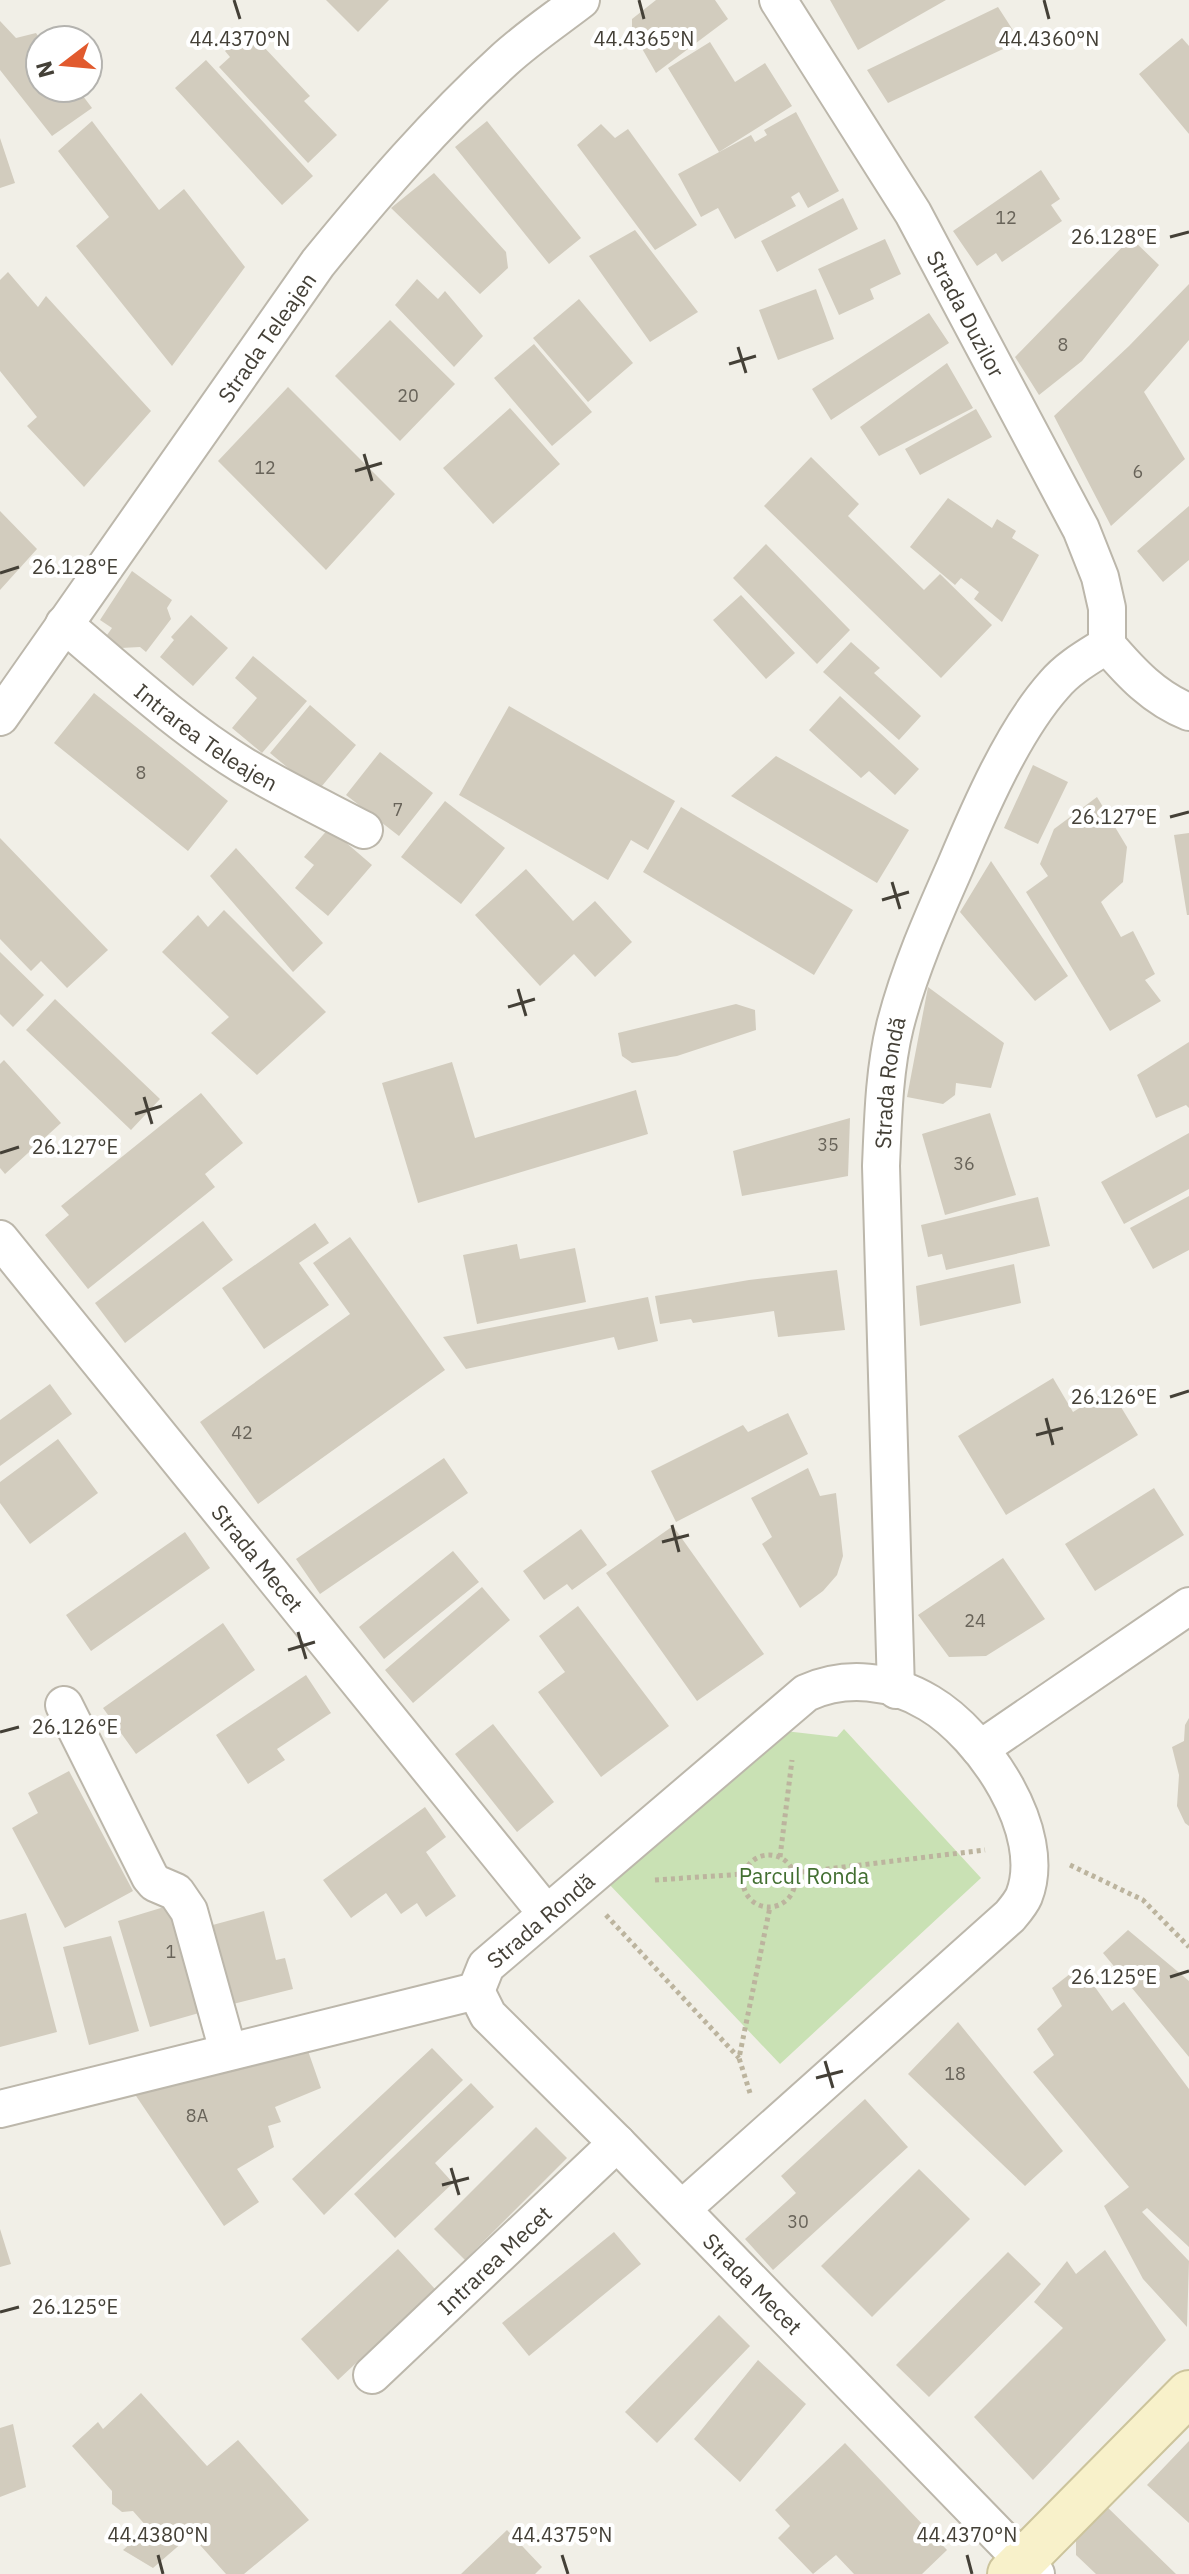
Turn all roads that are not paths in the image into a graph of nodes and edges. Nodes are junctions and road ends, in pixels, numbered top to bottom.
1 (581, 0) edge
2 (778, 0) edge
3 (64, 624) junction
4 (1107, 645) junction
5 (1189, 712) edge
6 (0, 717) edge
7 (364, 830) dead end
8 (0, 1239) edge
9 (1189, 1606) edge
10 (896, 1690) junction
11 (64, 1705) dead end
12 (980, 1749) junction
13 (546, 1913) junction
14 (476, 1991) junction
15 (228, 2051) junction
16 (0, 2109) edge
17 (617, 2143) junction
18 (682, 2209) junction
19 (372, 2375) dead end
20 (1189, 2393) edge
21 (1023, 2570) edge

1 - 3 street, Strada Teleajen
2 - 4 street, Strada Duzilor
3 - 6 street, Strada Teleajen
3 - 7 street, Intrarea Teleajen
4 - 5 street
4 - 10 street, Strada Rondă
8 - 13 street, Strada Mecet
9 - 12 street
10 - 12 street, Strada Rondă
10 - 13 street, Strada Rondă
11 - 15 street
12 - 18 street, Strada Rondă
13 - 14 street, Strada Rondă
14 - 15 street, Strada Rondă
14 - 17 street, Strada Mecet
15 - 16 street, Strada Rondă
17 - 18 street, Strada Mecet
17 - 19 street, Intrarea Mecet
18 - 21 street, Strada Mecet
20 - 21 street

